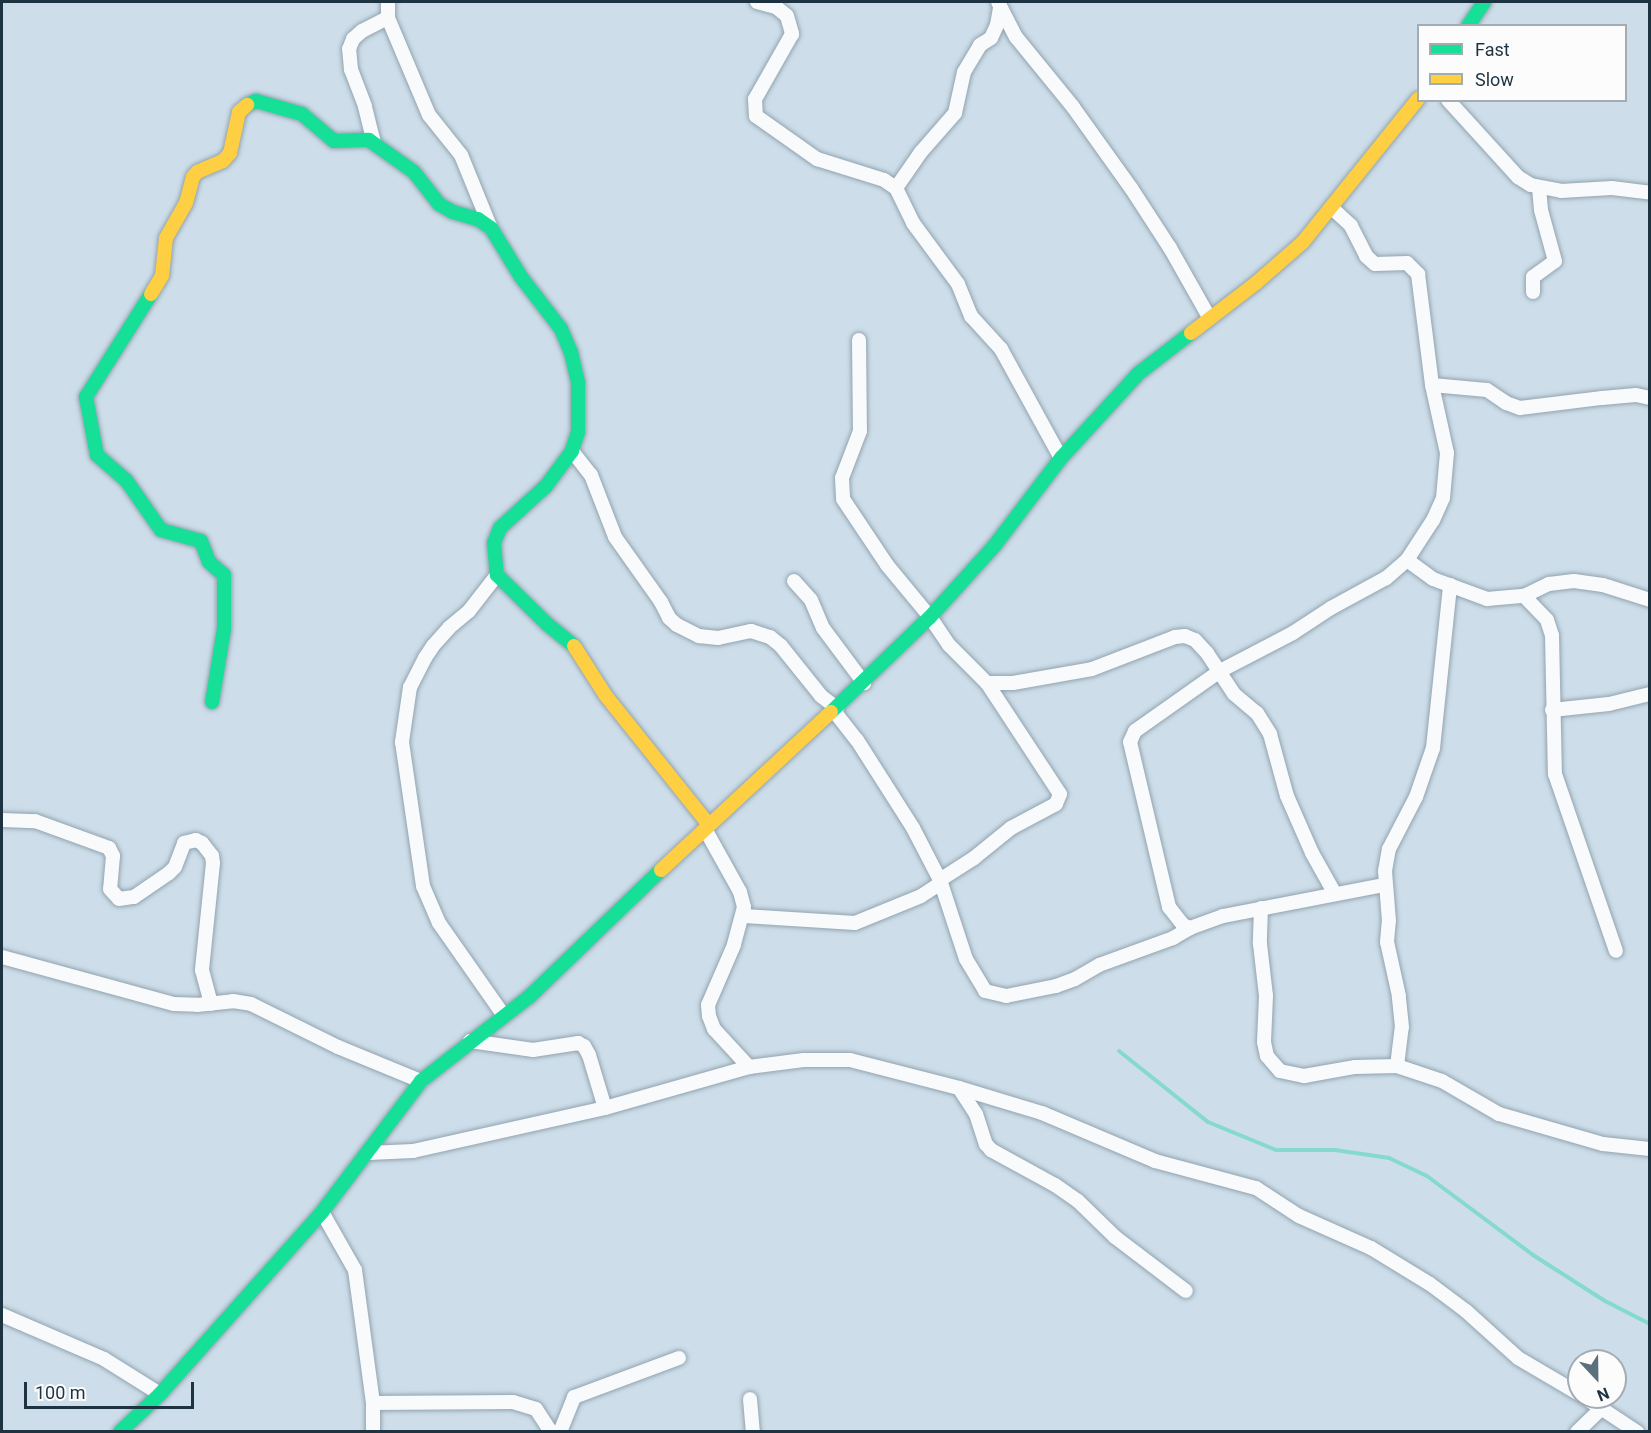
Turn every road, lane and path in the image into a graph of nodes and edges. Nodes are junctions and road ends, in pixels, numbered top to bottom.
1 (388, 2) edge
2 (757, 2) edge
3 (1484, 2) edge
4 (999, 5) edge
5 (388, 18) junction
6 (1469, 24) edge
7 (1417, 102) edge
8 (1450, 102) edge
9 (374, 143) junction
10 (1539, 187) junction
11 (896, 188) junction
12 (1648, 198) edge
13 (1332, 208) junction
14 (491, 228) junction
15 (1533, 292) dead end
16 (1209, 317) junction
17 (859, 340) dead end
18 (1432, 385) junction
19 (1650, 398) edge
20 (572, 451) junction
21 (1061, 458) junction
22 (1407, 560) junction
23 (497, 575) junction
24 (794, 580) dead end
25 (1449, 585) junction
26 (1524, 596) junction
27 (1650, 600) edge
28 (930, 617) junction
29 (1220, 671) junction
30 (864, 683) junction
31 (987, 683) junction
32 (1650, 694) edge
33 (212, 702) dead end
34 (836, 710) junction
35 (1552, 710) junction
36 (2, 820) edge
37 (707, 827) junction
38 (941, 881) junction
39 (1384, 885) junction
40 (1335, 894) junction
41 (1261, 908) junction
42 (744, 916) junction
43 (1190, 928) junction
44 (1616, 951) dead end
45 (2, 957) edge
46 (211, 1004) junction
47 (504, 1016) junction
48 (470, 1041) junction
49 (1397, 1066) junction
50 (749, 1067) junction
51 (421, 1081) junction
52 (959, 1088) junction
53 (605, 1108) junction
54 (1650, 1149) edge
55 (369, 1153) junction
56 (322, 1212) junction
57 (1186, 1291) dead end
58 (2, 1315) edge
59 (679, 1358) dead end
60 (1567, 1387) edge
61 (160, 1394) junction
62 (750, 1399) dead end
63 (373, 1404) junction
64 (1601, 1409) edge
65 (1604, 1409) edge
66 (120, 1431) edge
67 (373, 1431) edge
68 (551, 1431) edge
69 (560, 1431) edge
70 (753, 1431) edge
71 (1577, 1431) edge
72 (1637, 1431) edge

1 - 5 street
2 - 11 street
3 - 6 main road
4 - 11 street
4 - 16 street
5 - 9 street
5 - 14 street
7 - 13 main road
8 - 10 street
9 - 14 main road
9 - 33 main road
10 - 12 street
10 - 15 street
11 - 21 street
13 - 16 main road
13 - 18 street
14 - 20 main road
16 - 21 main road
17 - 28 street
18 - 19 street
18 - 22 street
20 - 23 main road
20 - 34 street
21 - 28 main road
22 - 25 street
22 - 29 street
23 - 37 main road
23 - 47 street
24 - 30 street
25 - 26 street
25 - 39 street
26 - 27 street
26 - 35 street
28 - 30 main road
28 - 31 street
29 - 31 street
29 - 40 street
29 - 43 street
30 - 34 main road
31 - 38 street
32 - 35 street
34 - 37 main road
34 - 38 street
35 - 44 street
36 - 46 street
37 - 42 street
37 - 47 main road
38 - 42 street
38 - 43 street
39 - 40 street
39 - 49 street
40 - 41 street
41 - 43 street
41 - 49 street
42 - 50 street
45 - 46 street
46 - 51 street
47 - 48 main road
48 - 51 main road
48 - 53 street
49 - 54 street
50 - 52 street
50 - 53 street
51 - 55 main road
52 - 57 street
52 - 60 street
53 - 55 street
55 - 56 main road
56 - 61 main road
56 - 63 street
58 - 61 street
59 - 69 street
61 - 66 main road
62 - 70 street
63 - 67 street
63 - 68 street
64 - 71 street
65 - 72 street

